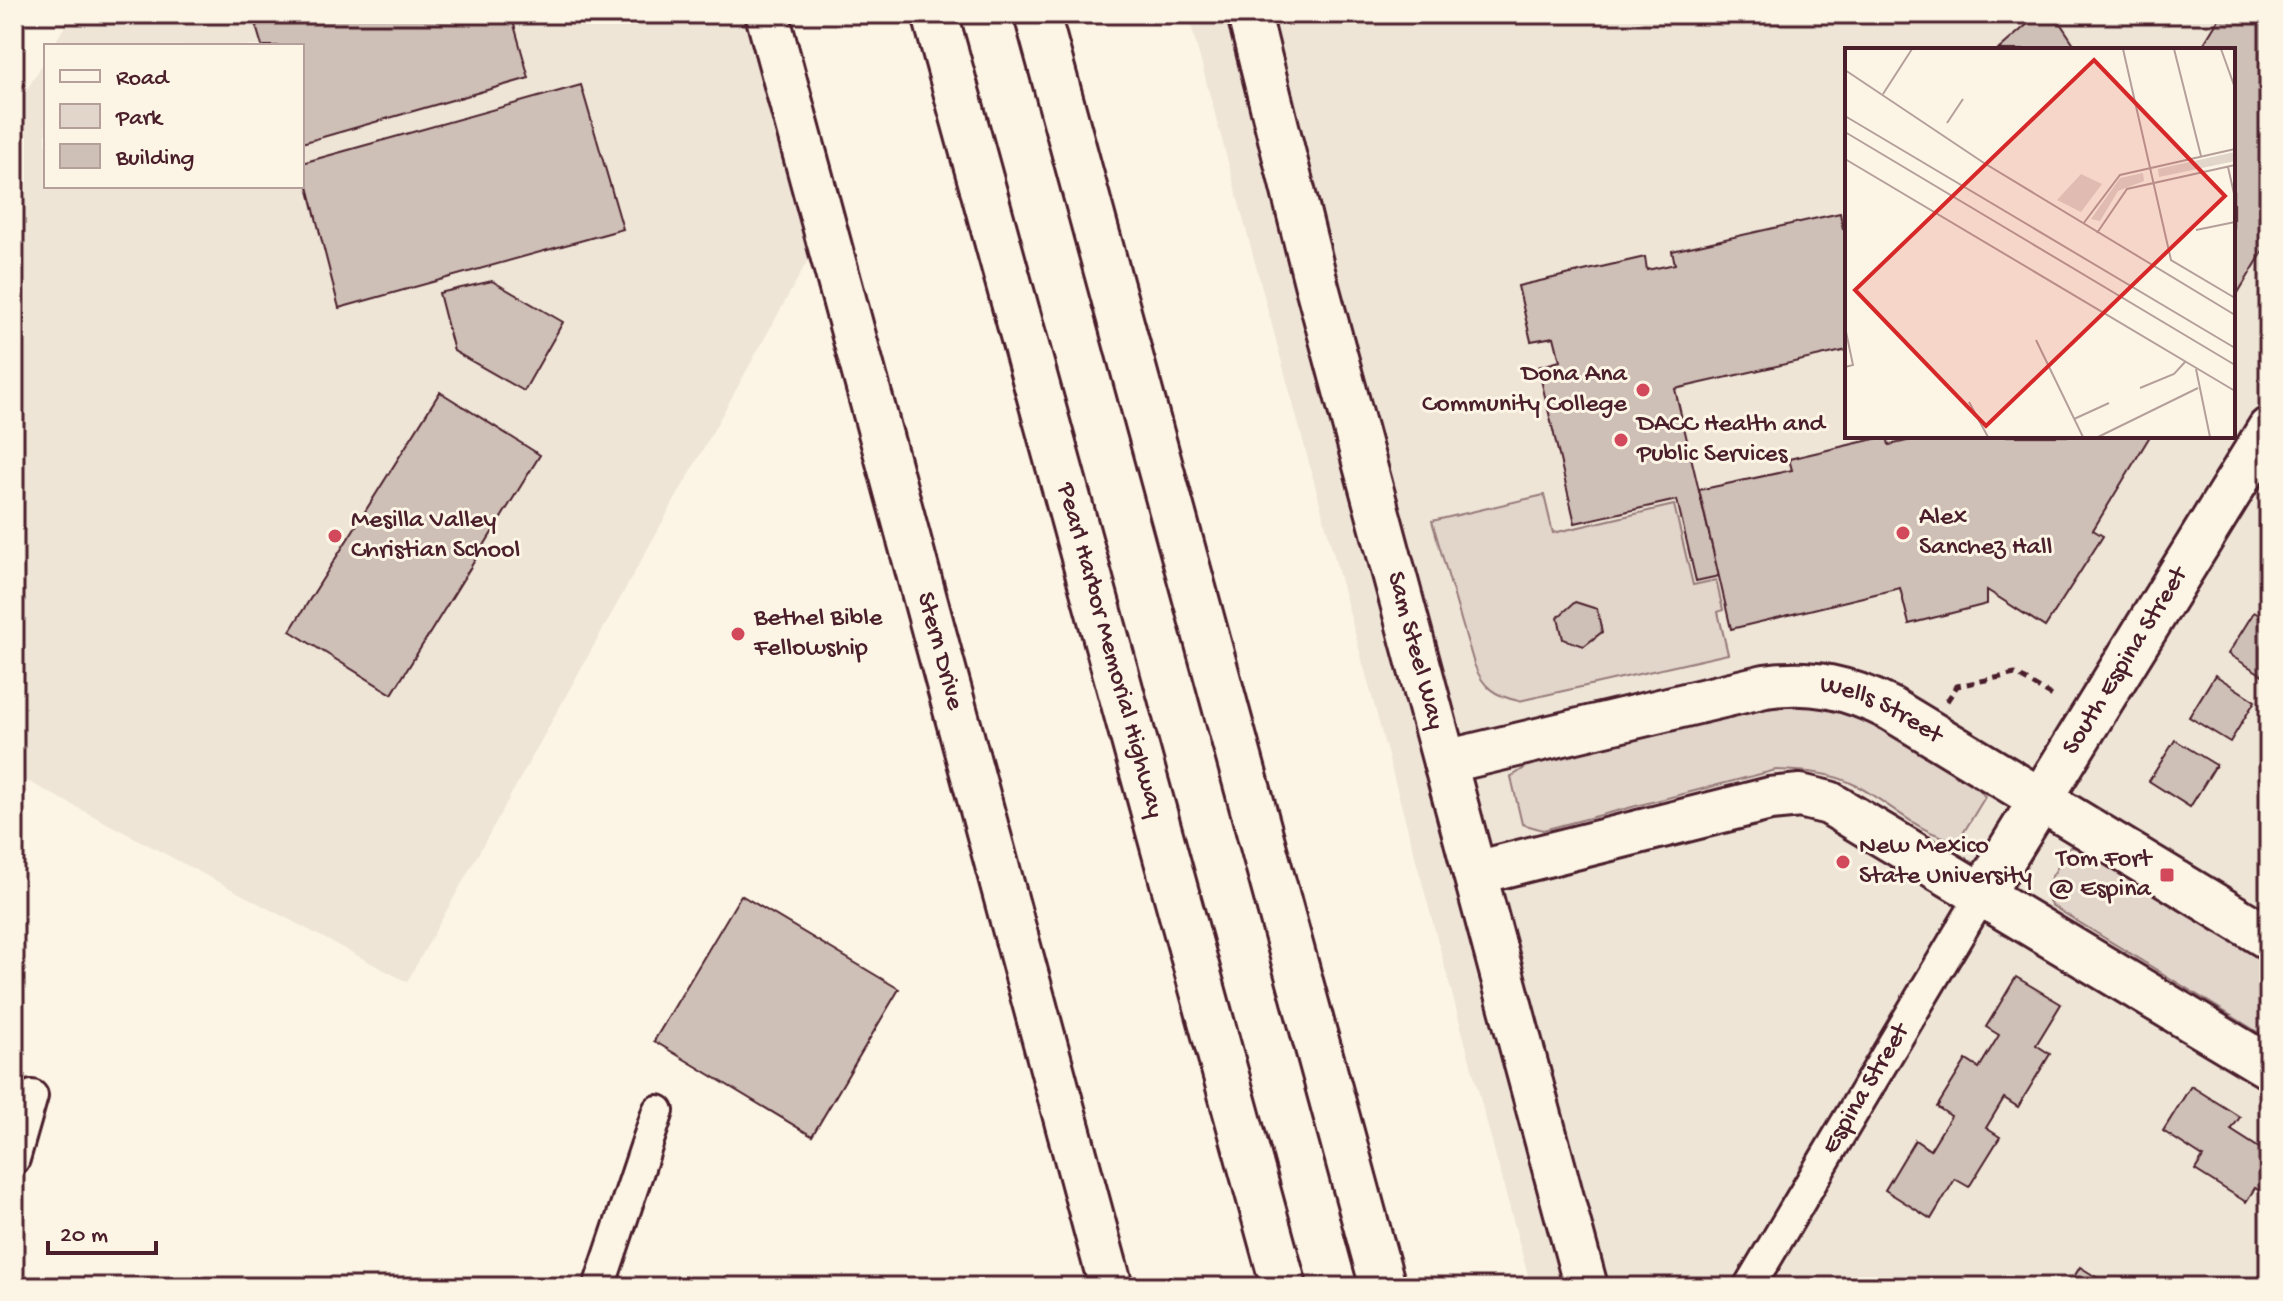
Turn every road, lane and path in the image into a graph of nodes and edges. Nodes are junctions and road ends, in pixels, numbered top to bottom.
1 (767, 14) edge
2 (935, 14) edge
3 (1037, 14) edge
4 (1249, 14) edge
5 (2269, 429) edge
6 (2054, 697) dead end
7 (1947, 701) dead end
8 (1445, 762) junction
9 (2041, 798) junction
10 (1475, 873) junction
11 (1983, 893) junction
12 (2269, 938) edge
13 (2269, 1067) edge
14 (32, 1096) dead end
15 (658, 1111) dead end
16 (14, 1159) edge
17 (599, 1287) edge
18 (1111, 1287) edge
19 (1284, 1287) edge
20 (1383, 1287) edge
21 (1586, 1287) edge
22 (1749, 1287) edge

1 - 18 street, Stern Drive
2 - 19 highway, Pearl Harbor Memorial Highway
3 - 20 highway
4 - 8 street, Sam Steel Way
5 - 9 street, South Espina Street
6 - 7 path
8 - 9 street, Wells Street
8 - 10 street, Sam Steel Way
9 - 11 street, South Espina Street
9 - 12 street, Wells Street
10 - 11 street
10 - 21 street, Sam Steel Way
11 - 13 street
11 - 22 street, Espina Street
14 - 16 street
15 - 17 street

